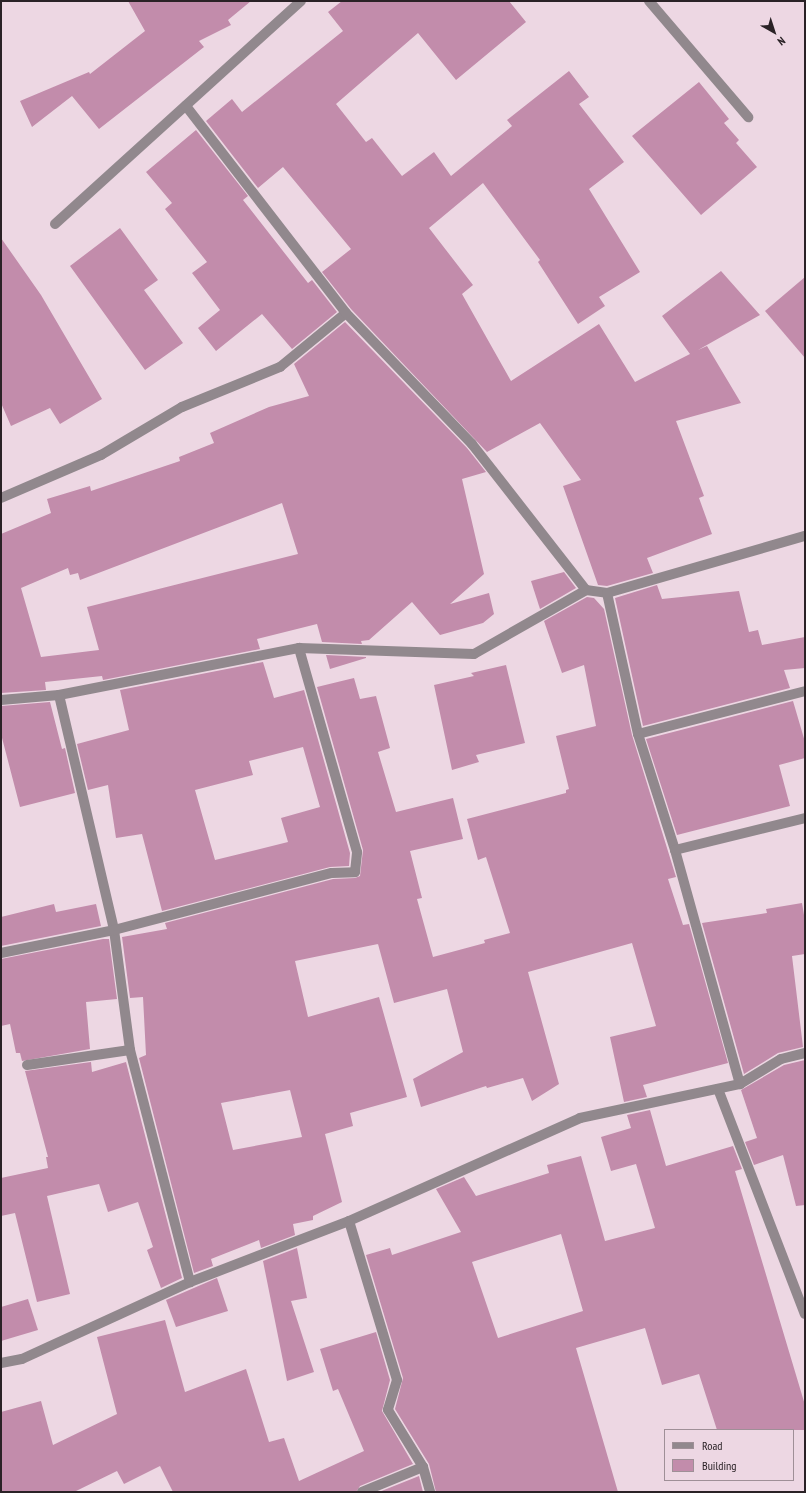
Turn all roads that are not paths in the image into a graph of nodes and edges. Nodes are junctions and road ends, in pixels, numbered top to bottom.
1 (301, 1) edge
2 (649, 1) edge
3 (186, 106) junction
4 (748, 117) dead end
5 (55, 224) dead end
6 (346, 313) junction
7 (1, 498) edge
8 (805, 536) edge
9 (586, 590) junction
10 (607, 593) junction
11 (299, 648) junction
12 (805, 691) edge
13 (59, 695) junction
14 (1, 700) edge
15 (638, 734) junction
16 (805, 818) edge
17 (675, 850) junction
18 (114, 930) junction
19 (1, 953) edge
20 (130, 1050) junction
21 (805, 1053) edge
22 (27, 1065) dead end
23 (740, 1084) junction
24 (718, 1089) junction
25 (349, 1221) junction
26 (190, 1282) junction
27 (805, 1314) edge
28 (1, 1363) edge
29 (423, 1467) junction
30 (362, 1492) edge
31 (430, 1492) edge

1 - 3 street
2 - 4 street
3 - 5 street
3 - 6 street
6 - 7 street
6 - 9 street
8 - 10 street
9 - 10 street
9 - 11 street
10 - 15 street
11 - 13 street
11 - 18 street
12 - 15 street
13 - 14 street
13 - 18 street
15 - 17 street
16 - 17 street
17 - 23 street
18 - 19 street
18 - 20 street
20 - 22 street
20 - 26 street
21 - 23 street
23 - 24 street
24 - 25 street
24 - 27 street
25 - 26 street
25 - 29 street
26 - 28 street
29 - 30 street
29 - 31 street

